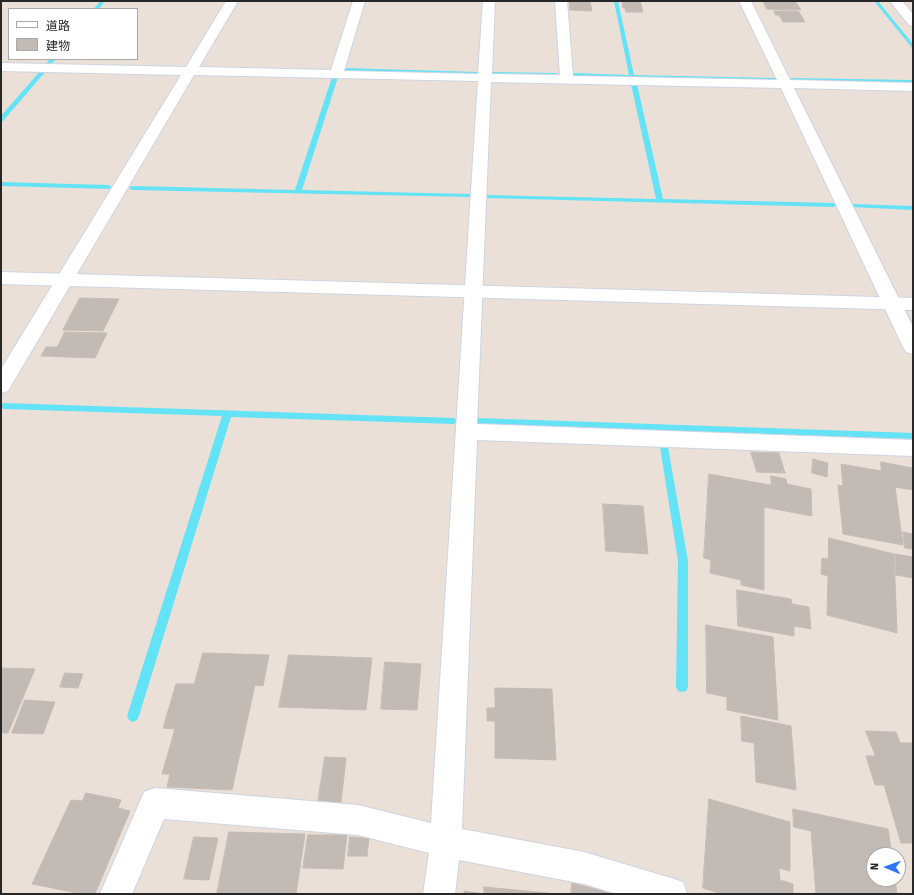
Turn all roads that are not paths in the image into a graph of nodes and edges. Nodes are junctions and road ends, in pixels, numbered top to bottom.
1 (232, 1) edge
2 (359, 1) edge
3 (489, 1) edge
4 (561, 1) edge
5 (745, 1) edge
6 (896, 1) edge
7 (913, 20) edge
8 (1, 67) edge
9 (190, 71) junction
10 (336, 74) junction
11 (485, 78) junction
12 (567, 79) junction
13 (785, 84) junction
14 (913, 87) edge
15 (1, 278) edge
16 (64, 280) junction
17 (473, 292) junction
18 (892, 304) junction
19 (913, 304) edge
20 (913, 347) edge
21 (1, 386) edge
22 (466, 432) junction
23 (913, 448) edge
24 (446, 842) junction
25 (116, 894) edge
26 (439, 894) edge
27 (671, 894) edge

1 - 9 street
2 - 10 street
3 - 11 street
4 - 12 street
5 - 13 street
6 - 7 street
8 - 9 street
9 - 10 street
9 - 16 street
10 - 11 street
11 - 12 street
11 - 17 street
12 - 13 street
13 - 14 street
13 - 18 street
15 - 16 street
16 - 17 street
16 - 21 street
17 - 18 street
17 - 22 street
18 - 19 street
18 - 20 street
22 - 23 street
22 - 24 street
24 - 25 street
24 - 26 street
24 - 27 street

